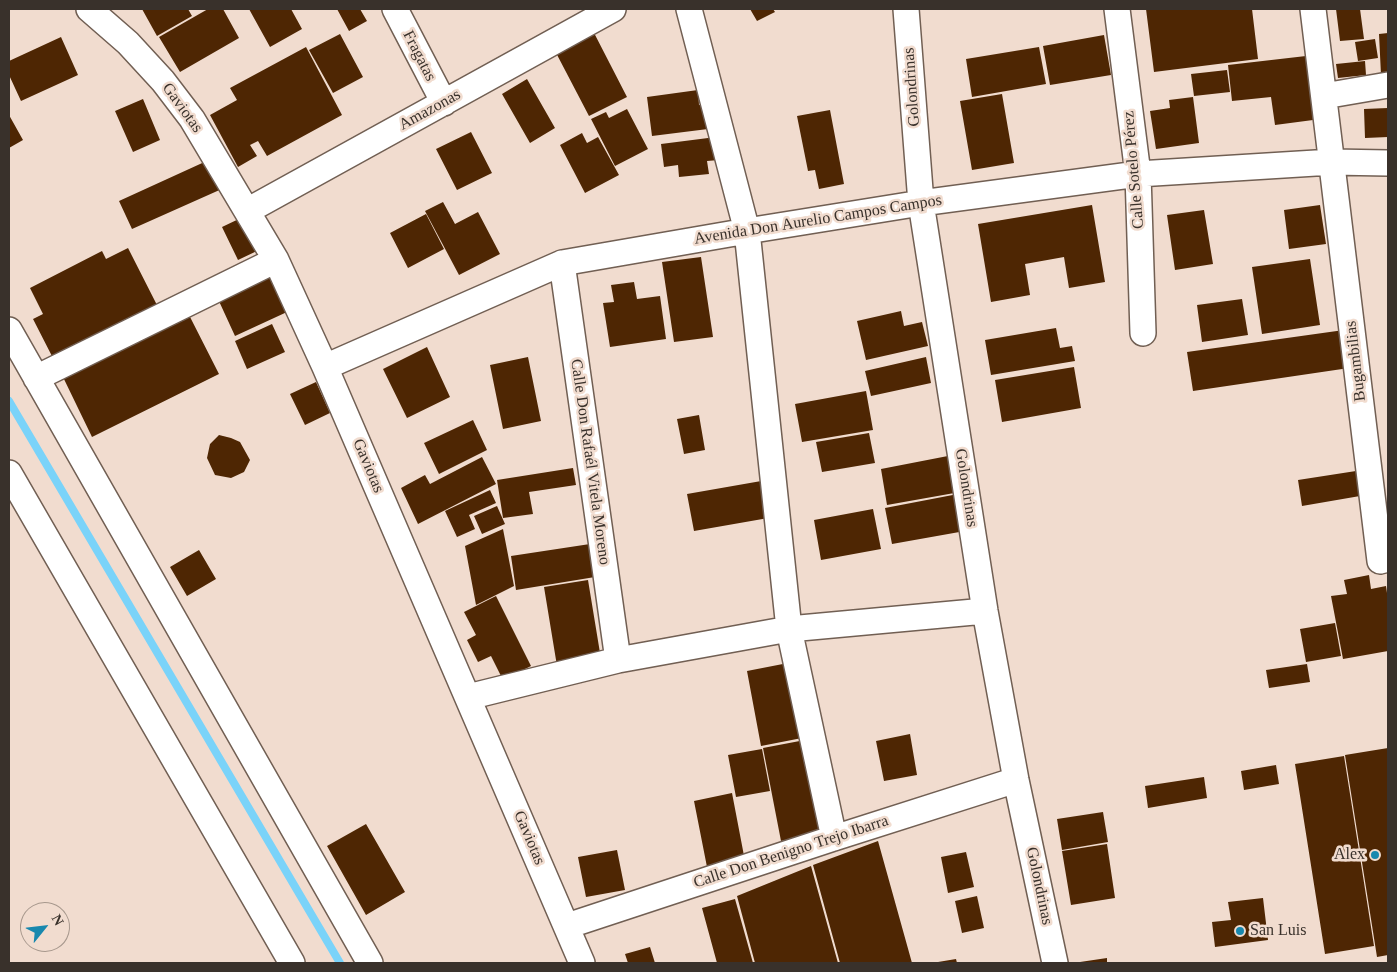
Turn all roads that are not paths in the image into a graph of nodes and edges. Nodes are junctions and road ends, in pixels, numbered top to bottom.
1 (89, 9) edge
2 (395, 9) edge
3 (613, 9) edge
4 (689, 9) edge
5 (906, 9) edge
6 (1117, 9) edge
7 (1313, 9) edge
8 (1388, 85) edge
9 (1324, 96) junction
10 (444, 103) junction
11 (1332, 162) junction
12 (1388, 162) edge
13 (1138, 174) junction
14 (921, 203) junction
15 (247, 210) junction
16 (747, 231) junction
17 (276, 260) junction
18 (562, 264) junction
19 (9, 330) edge
20 (1143, 333) dead end
21 (325, 367) junction
22 (36, 378) junction
23 (9, 473) edge
24 (1384, 560) edge
25 (985, 611) junction
26 (790, 629) junction
27 (618, 660) junction
28 (468, 697) junction
29 (1016, 780) junction
30 (834, 838) junction
31 (567, 926) junction
32 (292, 963) edge
33 (370, 963) edge
34 (582, 963) edge
35 (1056, 963) edge

1 - 15 street, Gaviotas
2 - 10 street, Fragatas
3 - 10 street, Amazonas
4 - 16 street
5 - 14 street, Golondrinas
6 - 13 street, Calle Sotelo Pérez
7 - 9 street, Bugambilias
8 - 9 street
9 - 11 street, Bugambilias
10 - 15 street, Amazonas
11 - 12 street, Avenida Don Aurelio Campos Campos
11 - 13 street, Avenida Don Aurelio Campos Campos
11 - 24 street, Bugambilias
13 - 14 street, Avenida Don Aurelio Campos Campos
13 - 20 street, Calle Sotelo Pérez
14 - 16 street, Avenida Don Aurelio Campos Campos
14 - 25 street, Golondrinas
15 - 17 street, Gaviotas
16 - 18 street, Avenida Don Aurelio Campos Campos
16 - 26 street
17 - 21 street, Gaviotas
17 - 22 street
18 - 21 street, Avenida Don Aurelio Campos Campos
18 - 27 street, Calle Don Rafaél Vitela Moreno
19 - 22 street
21 - 28 street, Gaviotas
22 - 33 street
23 - 32 street
25 - 26 street
25 - 29 street, Golondrinas
26 - 27 street
26 - 30 street
27 - 28 street
28 - 31 street, Gaviotas
29 - 30 street, Calle Don Benigno Trejo Ibarra
29 - 35 street, Golondrinas
30 - 31 street, Calle Don Benigno Trejo Ibarra
31 - 34 street, Gaviotas

